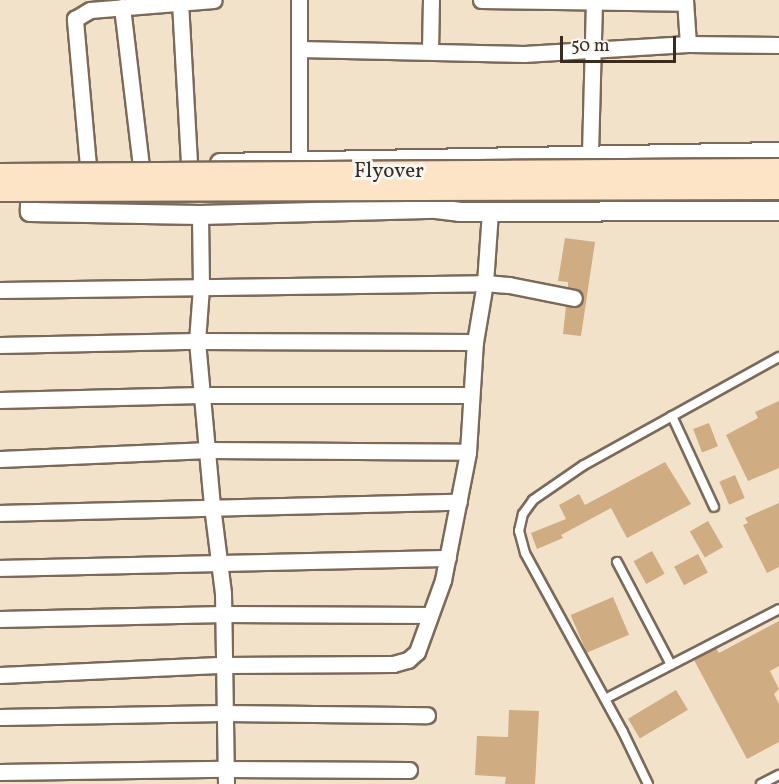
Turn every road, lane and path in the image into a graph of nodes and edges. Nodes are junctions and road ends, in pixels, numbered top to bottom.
1 (214, 0) edge
2 (299, 0) edge
3 (431, 0) edge
4 (481, 0) edge
5 (180, 2) junction
6 (594, 2) edge
7 (685, 2) edge
8 (122, 7) junction
9 (688, 44) junction
10 (779, 45) edge
11 (299, 49) junction
12 (430, 51) junction
13 (592, 52) junction
14 (779, 152) edge
15 (590, 154) junction
16 (459, 157) junction
17 (438, 158) junction
18 (299, 160) junction
19 (189, 163) junction
20 (88, 166) junction
21 (141, 166) junction
22 (779, 169) edge
23 (0, 174) edge
24 (779, 188) edge
25 (0, 190) edge
26 (436, 209) junction
27 (490, 211) junction
28 (779, 211) edge
29 (459, 212) junction
30 (200, 215) junction
31 (485, 283) junction
32 (201, 287) junction
33 (0, 290) edge
34 (574, 298) dead end
35 (197, 340) junction
36 (475, 342) junction
37 (0, 345) edge
38 (779, 357) edge
39 (201, 395) junction
40 (471, 395) junction
41 (0, 400) edge
42 (672, 416) junction
43 (209, 450) junction
44 (468, 452) junction
45 (0, 459) edge
46 (459, 502) junction
47 (212, 506) junction
48 (714, 507) dead end
49 (0, 513) edge
50 (448, 558) junction
51 (219, 561) junction
52 (617, 562) dead end
53 (0, 568) edge
54 (779, 609) edge
55 (224, 614) junction
56 (430, 615) junction
57 (0, 619) edge
58 (224, 665) junction
59 (671, 665) junction
60 (0, 675) edge
61 (605, 699) junction
62 (224, 713) junction
63 (427, 715) dead end
64 (0, 717) edge
65 (409, 770) dead end
66 (0, 772) edge
67 (779, 775) edge
68 (226, 776) edge
69 (648, 784) edge
70 (761, 784) edge

1 - 5 street
2 - 11 street
3 - 12 street
4 - 6 street
5 - 8 street
5 - 19 street
6 - 7 street
6 - 13 street
7 - 9 street
8 - 20 street
8 - 21 street
9 - 10 street
9 - 13 street
11 - 12 street
11 - 18 street
12 - 13 street
13 - 15 street
14 - 15 street
15 - 16 street
16 - 17 street
16 - 29 street
17 - 18 street
17 - 26 street
18 - 19 street
19 - 21 street
20 - 21 street
20 - 30 street
22 - 23 main road, Flyover, bridge
24 - 25 main road, Flyover, bridge
26 - 29 street
26 - 30 street
27 - 28 street
27 - 29 street
27 - 31 street
30 - 32 street
31 - 32 street
31 - 34 street
31 - 36 street
32 - 33 street
32 - 35 street
35 - 36 street
35 - 37 street
35 - 39 street
36 - 40 street
38 - 42 lane
39 - 40 street
39 - 41 street
39 - 43 street
40 - 44 street
42 - 48 lane
42 - 61 lane
43 - 44 street
43 - 45 street
43 - 47 street
44 - 46 street
46 - 47 street
46 - 50 street
47 - 49 street
47 - 51 street
50 - 51 street
50 - 56 street
51 - 53 street
51 - 55 street
52 - 59 lane
54 - 59 lane
55 - 56 street
55 - 57 street
55 - 58 street
56 - 58 street
58 - 60 street
58 - 62 street
59 - 61 lane
61 - 69 lane
62 - 63 street
62 - 64 street
62 - 68 street
65 - 68 street
66 - 68 street
67 - 70 lane

